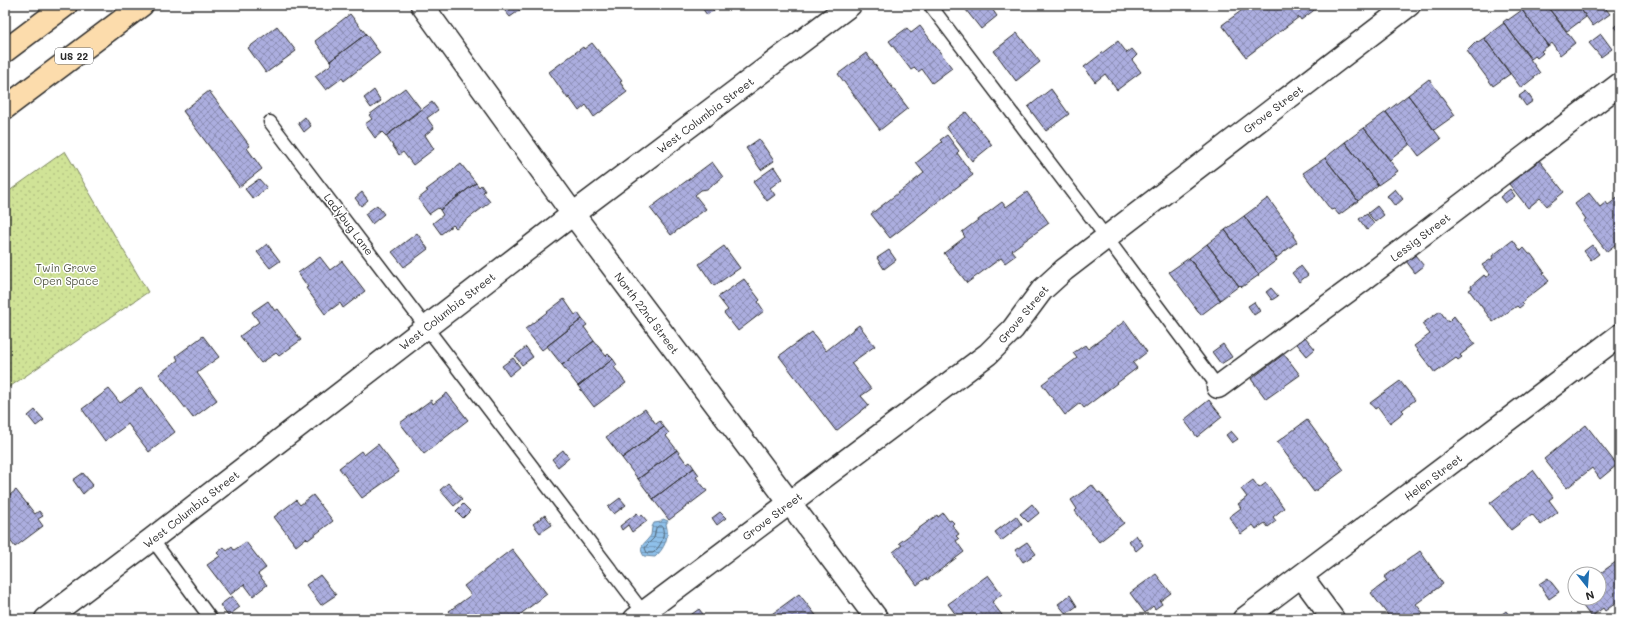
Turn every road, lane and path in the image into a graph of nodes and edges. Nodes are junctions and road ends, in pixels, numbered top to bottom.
1 (66, 5) edge
2 (142, 5) edge
3 (422, 5) edge
4 (850, 5) edge
5 (930, 5) edge
6 (1409, 5) edge
7 (5, 51) edge
8 (1620, 84) edge
9 (5, 108) edge
10 (270, 122) dead end
11 (573, 214) junction
12 (1106, 237) junction
13 (427, 327) junction
14 (1620, 335) edge
15 (1218, 387) joint
16 (790, 503) junction
17 (152, 539) junction
18 (1302, 577) junction
19 (639, 616) edge
20 (46, 619) edge
21 (211, 619) edge
22 (877, 619) edge
23 (1244, 619) edge
24 (1333, 619) edge

1 - 7 highway
2 - 9 highway, US 22
3 - 11 street, North 22nd Street
4 - 11 street, West Columbia Street
5 - 12 lane
6 - 12 street, Grove Street
8 - 15 street, Lessig Street
10 - 13 lane, Ladybug Lane
11 - 13 street, West Columbia Street
11 - 16 street, North 22nd Street
12 - 15 lane
12 - 16 street, Grove Street
13 - 17 street, West Columbia Street
13 - 19 lane, Ladybug Lane
14 - 18 street, Helen Street
16 - 19 street, Grove Street
16 - 22 street, North 22nd Street
17 - 20 street, West Columbia Street
17 - 21 lane
18 - 23 street, Helen Street
18 - 24 street

